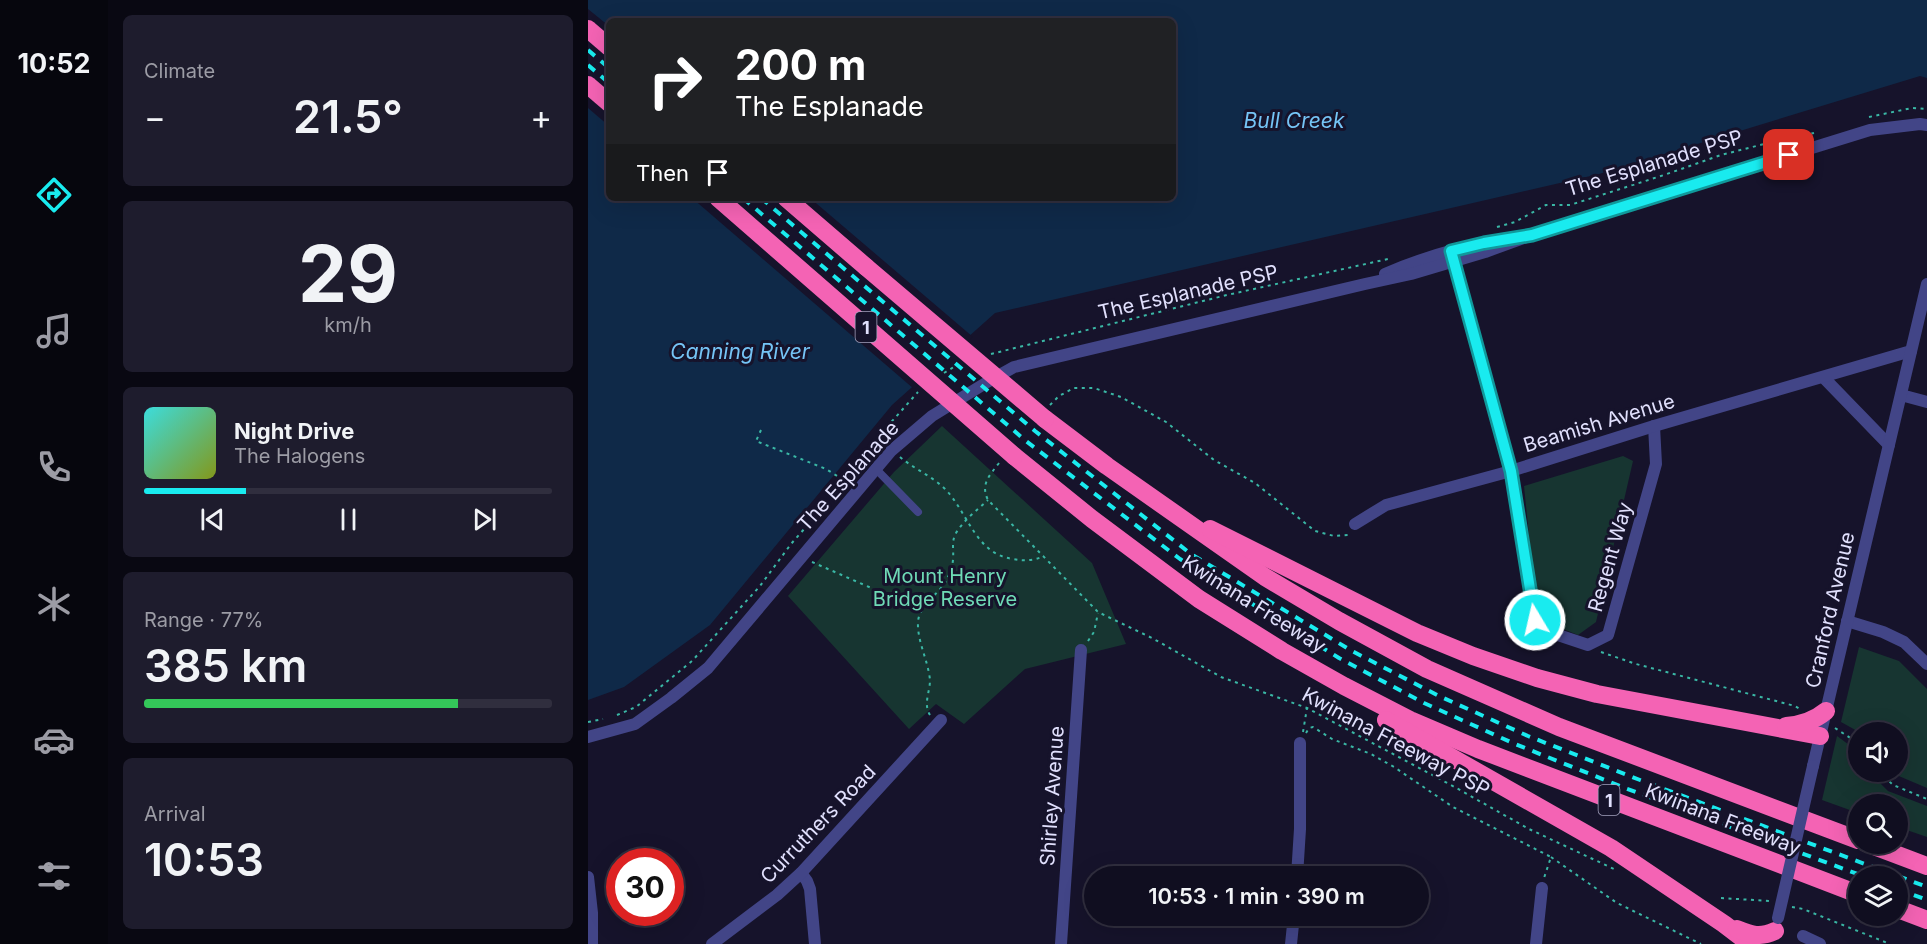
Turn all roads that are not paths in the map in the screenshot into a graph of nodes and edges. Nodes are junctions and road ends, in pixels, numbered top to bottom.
1 (588, 29) edge
2 (606, 44) edge
3 (588, 85) edge
4 (606, 100) edge
5 (1927, 117) edge
6 (1868, 124) junction
7 (1927, 125) edge
8 (721, 201) edge
9 (790, 201) edge
10 (1452, 256) junction
11 (1927, 284) edge
12 (1911, 351) junction
13 (1824, 378) junction
14 (1901, 395) junction
15 (1927, 402) edge
16 (1654, 426) junction
17 (1889, 445) junction
18 (1013, 460) junction
19 (875, 468) junction
20 (1511, 471) junction
21 (1165, 507) junction
22 (918, 512) dead end
23 (1355, 525) road end
24 (1847, 621) junction
25 (1081, 650) road end
26 (1927, 664) edge
27 (941, 720) road end
28 (1826, 725) junction
29 (1772, 728) junction
30 (588, 737) edge
31 (1300, 743) road end
32 (1848, 836) edge
33 (1895, 854) edge
34 (1298, 866) edge
35 (1927, 866) edge
36 (801, 873) junction
37 (588, 877) edge
38 (1542, 888) road end
39 (1848, 890) edge
40 (1908, 913) edge
41 (1927, 920) edge
42 (1724, 924) junction
43 (1293, 926) edge
44 (1774, 931) edge
45 (1803, 936) dead end
46 (592, 944) edge
47 (712, 944) edge
48 (814, 944) edge
49 (1061, 944) edge
50 (1291, 944) edge
51 (1536, 944) edge
52 (1750, 944) edge
53 (1820, 944) edge

1 - 2 highway
3 - 4 highway
5 - 6 street, The Esplanade
6 - 7 street, The Esplanade
6 - 10 street, The Esplanade
8 - 18 highway, Kwinana Freeway / 1, bridge
9 - 21 highway, Kwinana Freeway / 1, bridge
10 - 19 street, The Esplanade
10 - 20 street
11 - 12 street, Cranford Avenue
12 - 13 street, Beamish Avenue
12 - 14 street, Cranford Avenue
13 - 16 street, Beamish Avenue
13 - 17 street
14 - 15 street
14 - 17 street, Cranford Avenue
16 - 20 street, Beamish Avenue
16 - 20 street, Regent Way
17 - 24 street, Cranford Avenue
18 - 39 highway, Kwinana Freeway / 1
18 - 42 highway
19 - 22 lane
19 - 30 street, The Esplanade
20 - 23 street, Beamish Avenue
21 - 29 highway
21 - 32 highway, Kwinana Freeway / 1
24 - 26 street
24 - 28 street, Cranford Avenue
25 - 49 street, Shirley Avenue
27 - 36 street, Curruthers Road
28 - 29 highway
28 - 29 highway
28 - 44 street, Cranford Avenue, bridge
31 - 34 street
33 - 35 highway
36 - 47 street, Curruthers Road
36 - 48 street
37 - 46 street
38 - 51 street
40 - 41 highway
42 - 44 highway
42 - 52 highway
43 - 50 street
45 - 53 street

